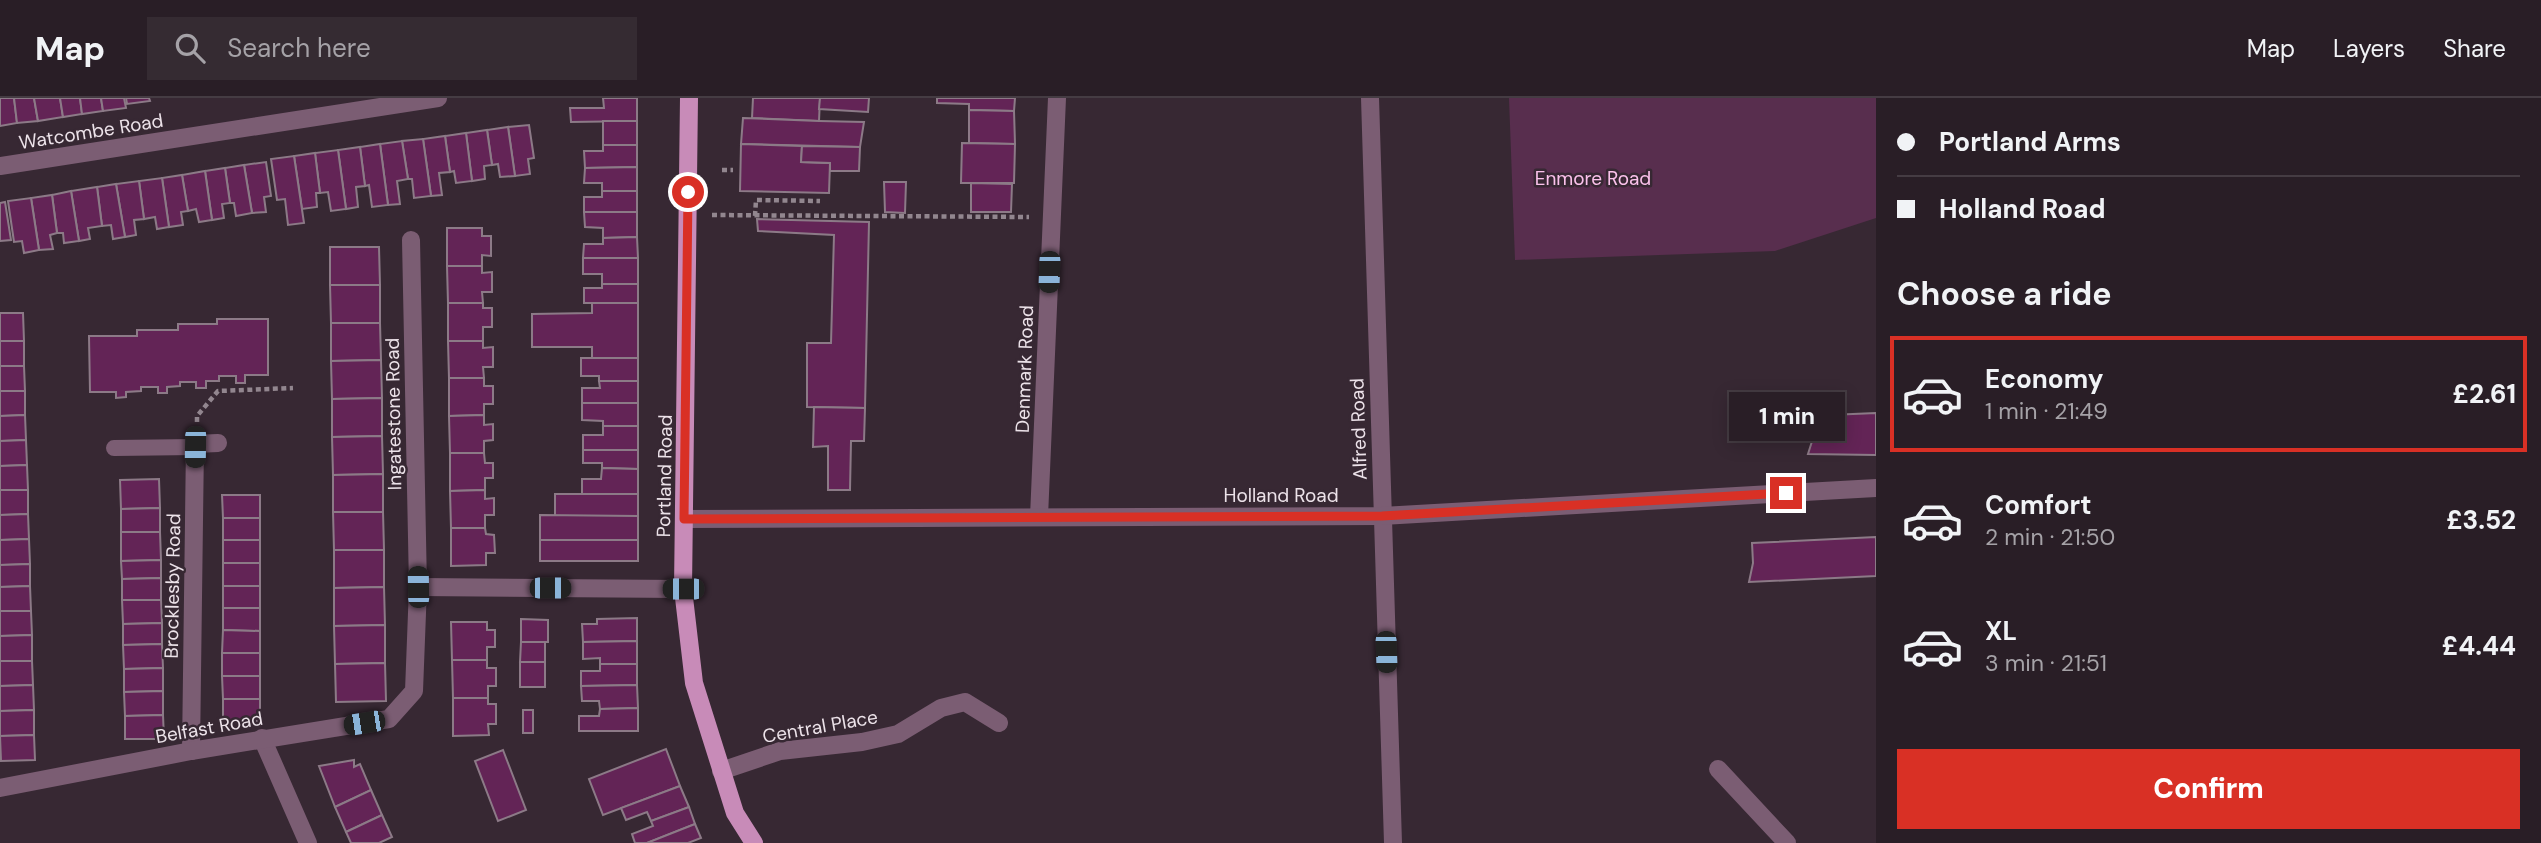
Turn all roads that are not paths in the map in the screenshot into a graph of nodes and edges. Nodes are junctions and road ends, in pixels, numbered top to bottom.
1 (438, 98) edge
2 (689, 98) edge
3 (1057, 98) edge
4 (1370, 98) edge
5 (0, 166) edge
6 (411, 240) dead end
7 (218, 443) dead end
8 (195, 446) junction
9 (114, 448) dead end
10 (1876, 488) edge
11 (1382, 516) junction
12 (1039, 517) junction
13 (684, 519) junction
14 (418, 587) junction
15 (683, 589) junction
16 (414, 691) joint
17 (999, 723) dead end
18 (262, 738) junction
19 (191, 751) junction
20 (1718, 769) dead end
21 (721, 771) junction
22 (0, 788) edge
23 (308, 843) edge
24 (754, 843) edge
25 (1393, 843) edge
26 (1787, 843) edge

1 - 5 street, Watcombe Road
2 - 13 main road, Portland Road
3 - 12 street, Denmark Road
4 - 11 street, Alfred Road
6 - 14 street, Ingatestone Road
7 - 8 street
8 - 9 lane
8 - 19 street, Brocklesby Road
10 - 11 street, Holland Road
11 - 12 street, Holland Road
11 - 25 street, Alfred Road
12 - 13 street, Holland Road
13 - 15 main road, Portland Road
14 - 15 street
14 - 16 street, Ingatestone Road
15 - 21 main road, Portland Road
16 - 18 street, Belfast Road
17 - 21 street, Central Place
18 - 19 street, Belfast Road
18 - 23 street
19 - 22 street, Belfast Road
20 - 26 street
21 - 24 main road, Portland Road

